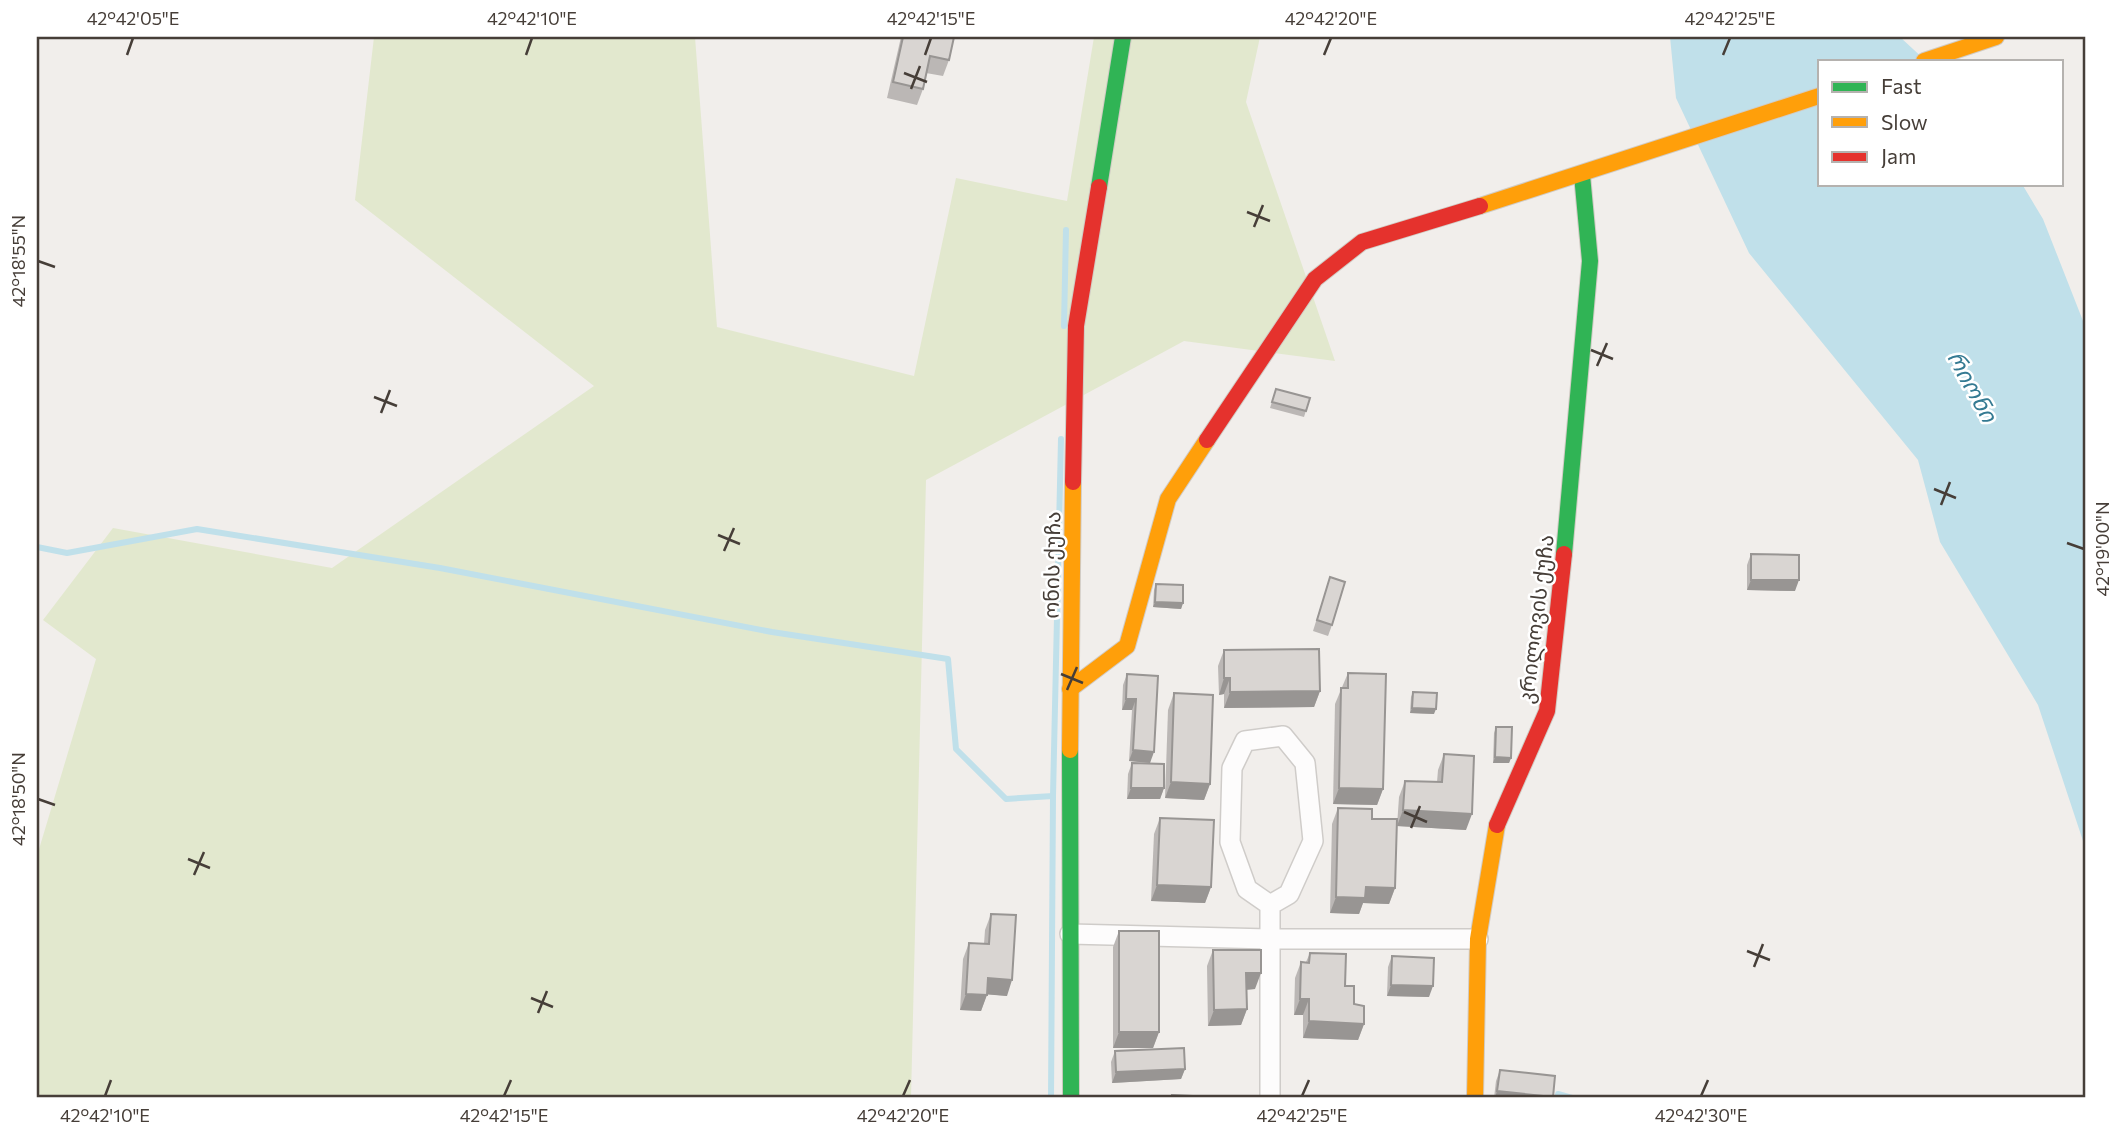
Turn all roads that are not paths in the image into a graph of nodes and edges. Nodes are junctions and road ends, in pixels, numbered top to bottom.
1 (1122, 37) edge
2 (1995, 37) edge
3 (1927, 60) edge
4 (1818, 96) edge
5 (1582, 175) junction
6 (1070, 689) junction
7 (1270, 905) junction
8 (1070, 934) junction
9 (1269, 939) junction
10 (1478, 939) junction
11 (1071, 1098) edge
12 (1270, 1098) edge
13 (1475, 1098) edge

1 - 6 street, ონის ქუჩა
2 - 3 street
4 - 5 street
5 - 6 street
5 - 10 street, კრილოვის ქუჩა
6 - 8 street, ონის ქუჩა
7 - 7 street
7 - 9 street
8 - 9 street
8 - 11 street, ონის ქუჩა
9 - 10 street
9 - 12 street
10 - 13 street, კრილოვის ქუჩა

